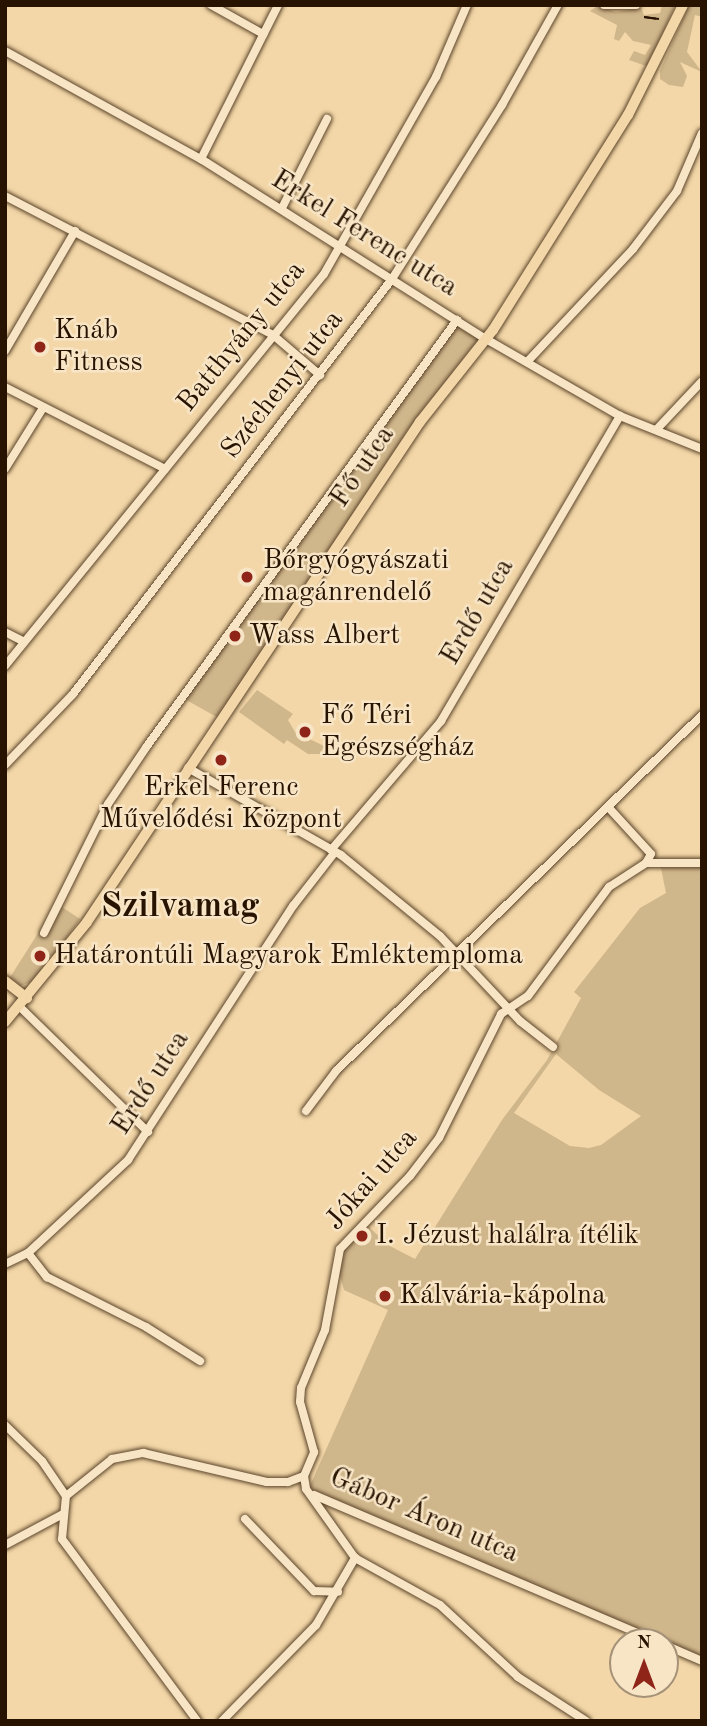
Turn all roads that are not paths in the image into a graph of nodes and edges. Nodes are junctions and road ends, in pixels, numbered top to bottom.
1 (211, 5) edge
2 (278, 5) edge
3 (467, 5) edge
4 (558, 5) edge
5 (604, 5) edge
6 (636, 5) edge
7 (683, 5) edge
8 (263, 34) junction
9 (5, 51) edge
10 (327, 119) dead end
11 (702, 133) edge
12 (201, 159) junction
13 (5, 196) edge
14 (282, 208) junction
15 (75, 231) junction
16 (339, 245) junction
17 (392, 279) junction
18 (457, 320) junction
19 (273, 335) junction
20 (486, 339) junction
21 (5, 351) edge
22 (527, 362) junction
23 (320, 375) junction
24 (702, 381) edge
25 (5, 387) edge
26 (43, 408) junction
27 (620, 416) junction
28 (657, 429) junction
29 (702, 449) edge
30 (5, 469) edge
31 (165, 470) junction
32 (5, 632) edge
33 (23, 641) junction
34 (5, 666) edge
35 (702, 715) edge
36 (5, 765) edge
37 (188, 768) junction
38 (609, 808) junction
39 (330, 850) junction
40 (646, 863) junction
41 (702, 863) edge
42 (44, 933) dead end
43 (460, 955) junction
44 (5, 981) edge
45 (23, 1003) junction
46 (509, 1007) junction
47 (5, 1022) edge
48 (553, 1047) dead end
49 (306, 1111) dead end
50 (148, 1132) junction
51 (28, 1253) junction
52 (5, 1264) edge
53 (200, 1361) dead end
54 (5, 1425) edge
55 (304, 1476) junction
56 (311, 1494) junction
57 (66, 1496) junction
58 (62, 1514) junction
59 (245, 1519) dead end
60 (5, 1545) edge
61 (355, 1558) junction
62 (338, 1592) junction
63 (627, 1628) edge
64 (679, 1651) edge
65 (702, 1661) edge
66 (197, 1721) edge
67 (222, 1721) edge
68 (586, 1721) edge

1 - 8 street
2 - 8 street
3 - 16 street, Batthyány utca
4 - 17 street, Széchenyi utca
5 - 6 street
7 - 20 main road, Fő utca
8 - 12 street
9 - 12 street, Erkel Ferenc utca
10 - 14 street
11 - 22 street
12 - 14 street, Erkel Ferenc utca
13 - 15 street
14 - 16 street, Erkel Ferenc utca
15 - 19 street
15 - 21 street
16 - 17 street, Erkel Ferenc utca
16 - 19 street, Batthyány utca
17 - 18 street, Erkel Ferenc utca
17 - 23 street, Széchenyi utca
18 - 20 street, Erkel Ferenc utca
18 - 42 street, Fő utca
19 - 23 street
19 - 31 street, Batthyány utca
20 - 22 street, Erkel Ferenc utca
20 - 37 main road, Fő utca
22 - 27 street, Erkel Ferenc utca
23 - 36 street, Széchenyi utca
24 - 28 street
25 - 26 street
26 - 30 street
26 - 31 street
27 - 28 street, Erkel Ferenc utca
27 - 39 street, Erdő utca
28 - 29 street, Erkel Ferenc utca
31 - 33 street, Batthyány utca
32 - 33 street
33 - 34 street, Batthyány utca
35 - 38 street
37 - 39 street
37 - 45 main road, Fő utca
38 - 40 street
38 - 43 street
39 - 43 street
39 - 50 street, Erdő utca
40 - 41 street
40 - 46 street, Jókai utca
43 - 46 street
43 - 49 street
44 - 45 main road
45 - 47 main road, Fő utca
45 - 50 street
46 - 48 street
46 - 55 street, Jókai utca
50 - 51 street, Erdő utca
51 - 52 street, Erdő utca
51 - 53 street
54 - 57 street
55 - 56 street, Gábor Áron utca
55 - 57 street, Gábor Áron utca
56 - 61 street
56 - 63 street, Gábor Áron utca
57 - 58 street
58 - 60 street
58 - 66 street
59 - 62 street
61 - 62 street
61 - 68 street
62 - 67 street
64 - 65 street

